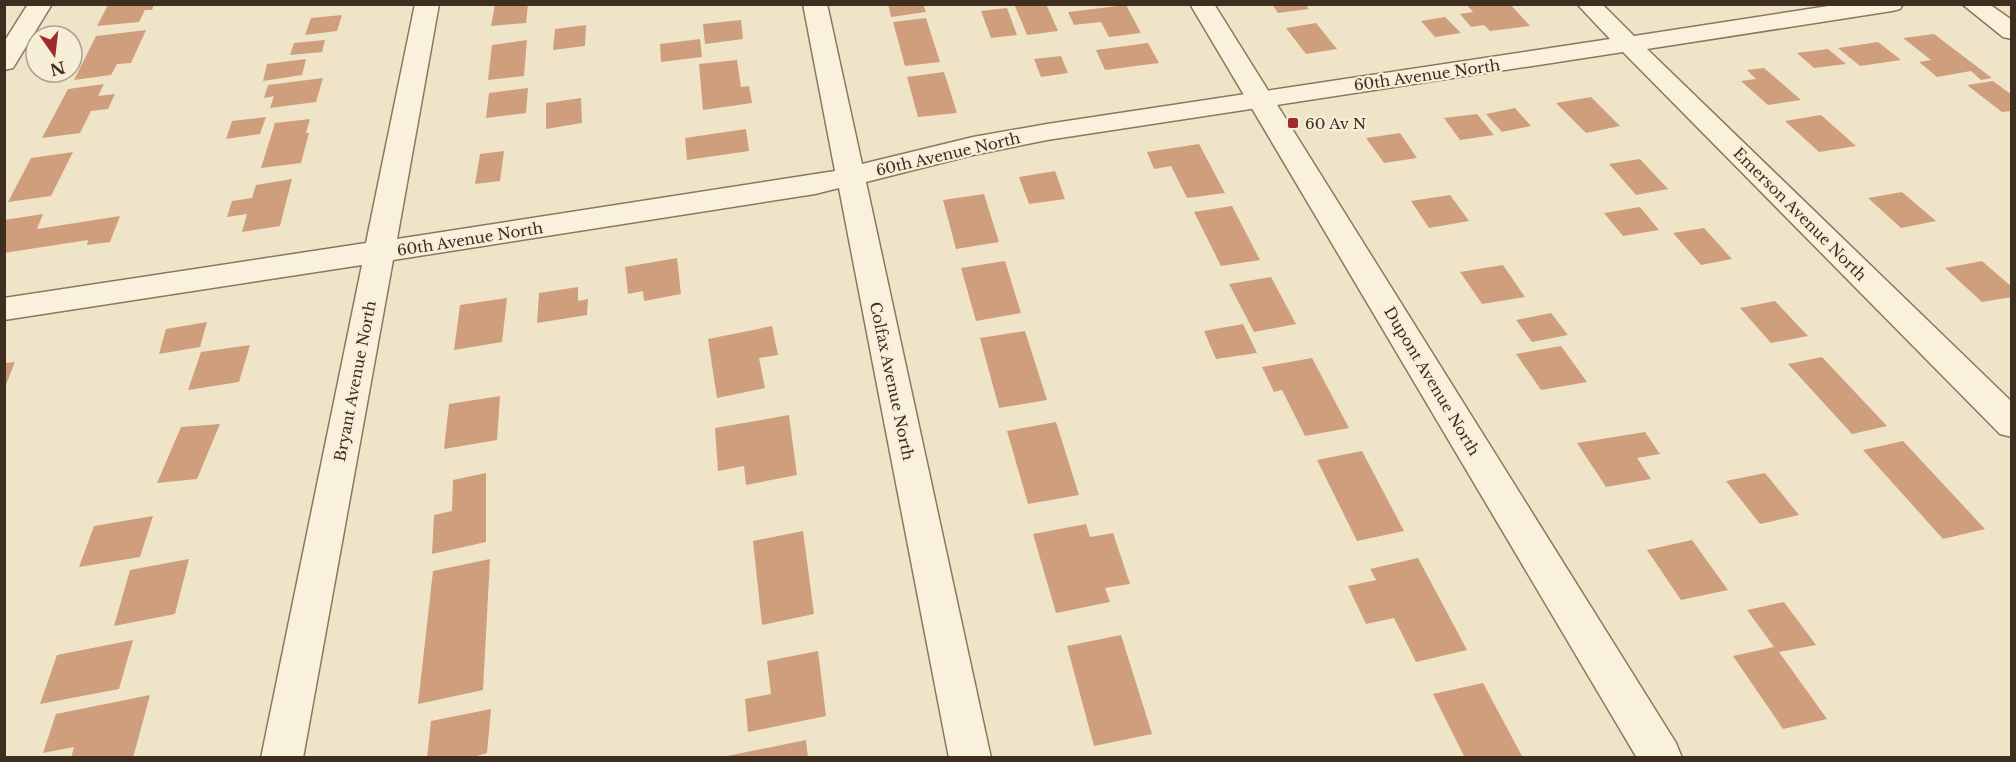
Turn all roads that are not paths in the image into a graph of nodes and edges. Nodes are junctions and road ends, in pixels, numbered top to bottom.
1 (39, 4) edge
2 (427, 4) edge
3 (815, 4) edge
4 (1202, 4) edge
5 (1588, 4) edge
6 (1892, 4) edge
7 (1973, 4) edge
8 (2012, 32) edge
9 (1630, 46) junction
10 (4, 63) edge
11 (1260, 100) junction
12 (850, 178) junction
13 (380, 253) junction
14 (4, 309) edge
15 (2012, 424) edge
16 (282, 758) edge
17 (970, 758) edge
18 (1661, 758) edge

1 - 10 street
2 - 13 street, Bryant Avenue North
3 - 12 street, Colfax Avenue North
4 - 11 street, Dupont Avenue North
5 - 9 street, Emerson Avenue North
6 - 9 street, 60th Avenue North
7 - 8 street
9 - 11 street, 60th Avenue North
9 - 15 street, Emerson Avenue North
11 - 12 street, 60th Avenue North
11 - 18 street, Dupont Avenue North
12 - 13 street, 60th Avenue North
12 - 17 street, Colfax Avenue North
13 - 14 street, 60th Avenue North
13 - 16 street, Bryant Avenue North

